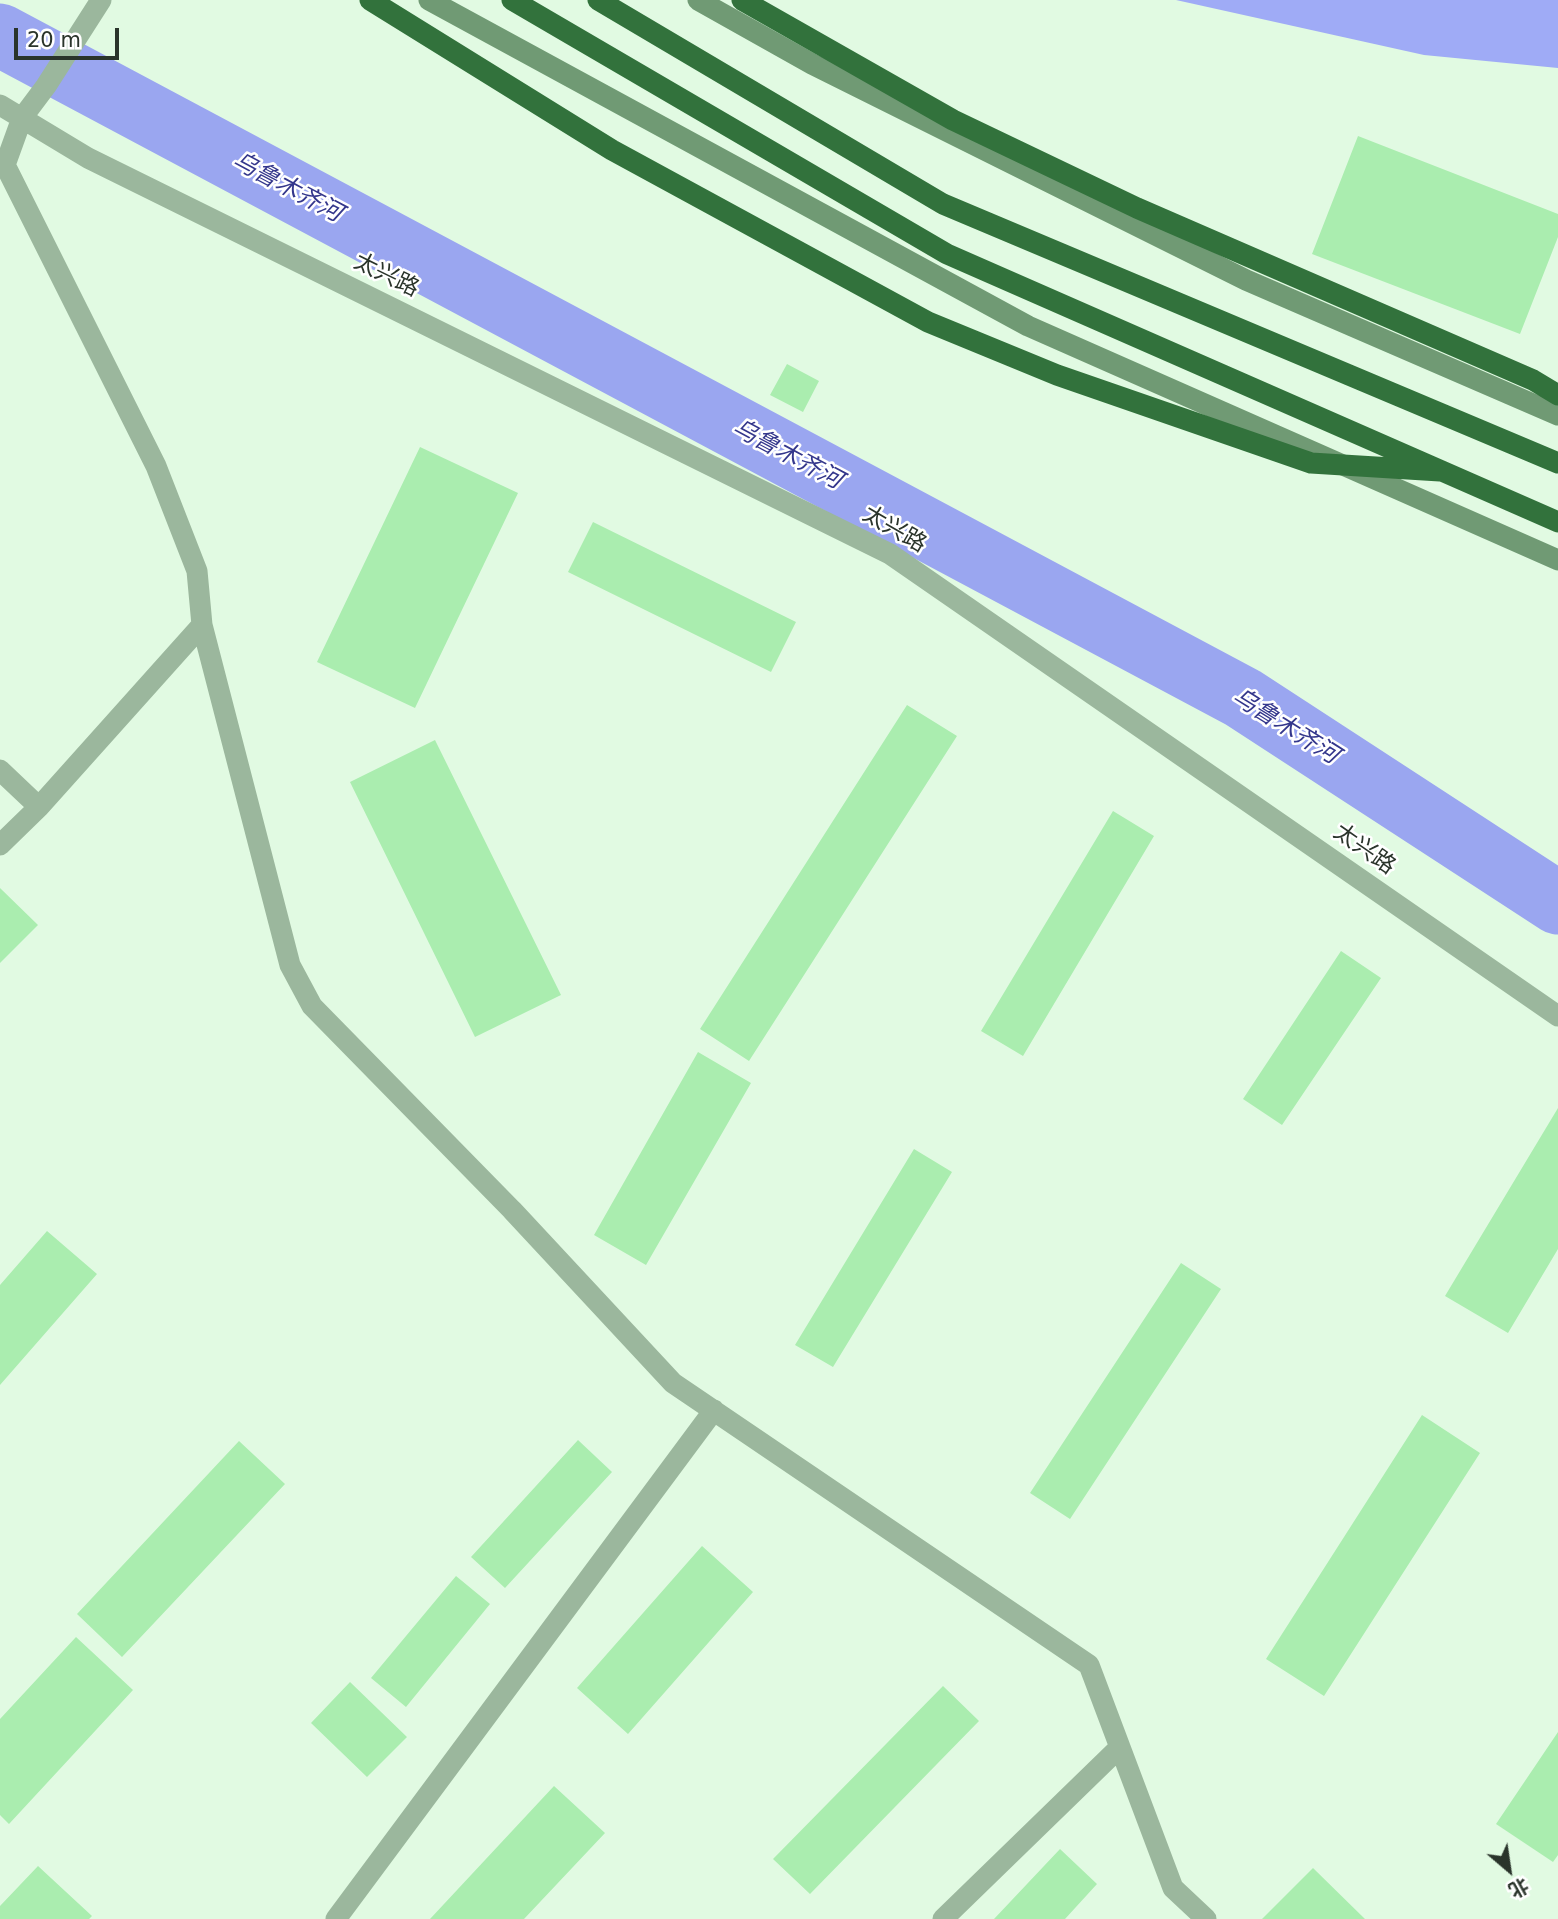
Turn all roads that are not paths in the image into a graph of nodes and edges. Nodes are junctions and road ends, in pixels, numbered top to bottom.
1 (101, 0) edge
2 (370, 0) edge
3 (429, 0) edge
4 (512, 0) edge
5 (598, 0) edge
6 (698, 0) edge
7 (742, 0) edge
8 (0, 105) edge
9 (22, 118) junction
10 (1558, 395) edge
11 (1558, 415) edge
12 (1558, 463) edge
13 (1440, 471) junction
14 (1558, 522) edge
15 (1558, 560) edge
16 (202, 625) junction
17 (0, 769) edge
18 (38, 807) junction
19 (0, 845) edge
20 (1558, 1016) edge
21 (713, 1410) junction
22 (1120, 1747) junction
23 (336, 1919) edge
24 (943, 1919) edge
25 (1206, 1919) edge

1 - 9 street
2 - 13 highway
3 - 15 main road
4 - 13 highway
5 - 12 highway
6 - 11 main road
7 - 10 highway
8 - 9 street, 太兴路
9 - 16 street
9 - 20 street, 太兴路
13 - 14 highway
16 - 18 street
16 - 21 street
17 - 18 street
18 - 19 street
21 - 22 street
21 - 23 street
22 - 24 street
22 - 25 street

